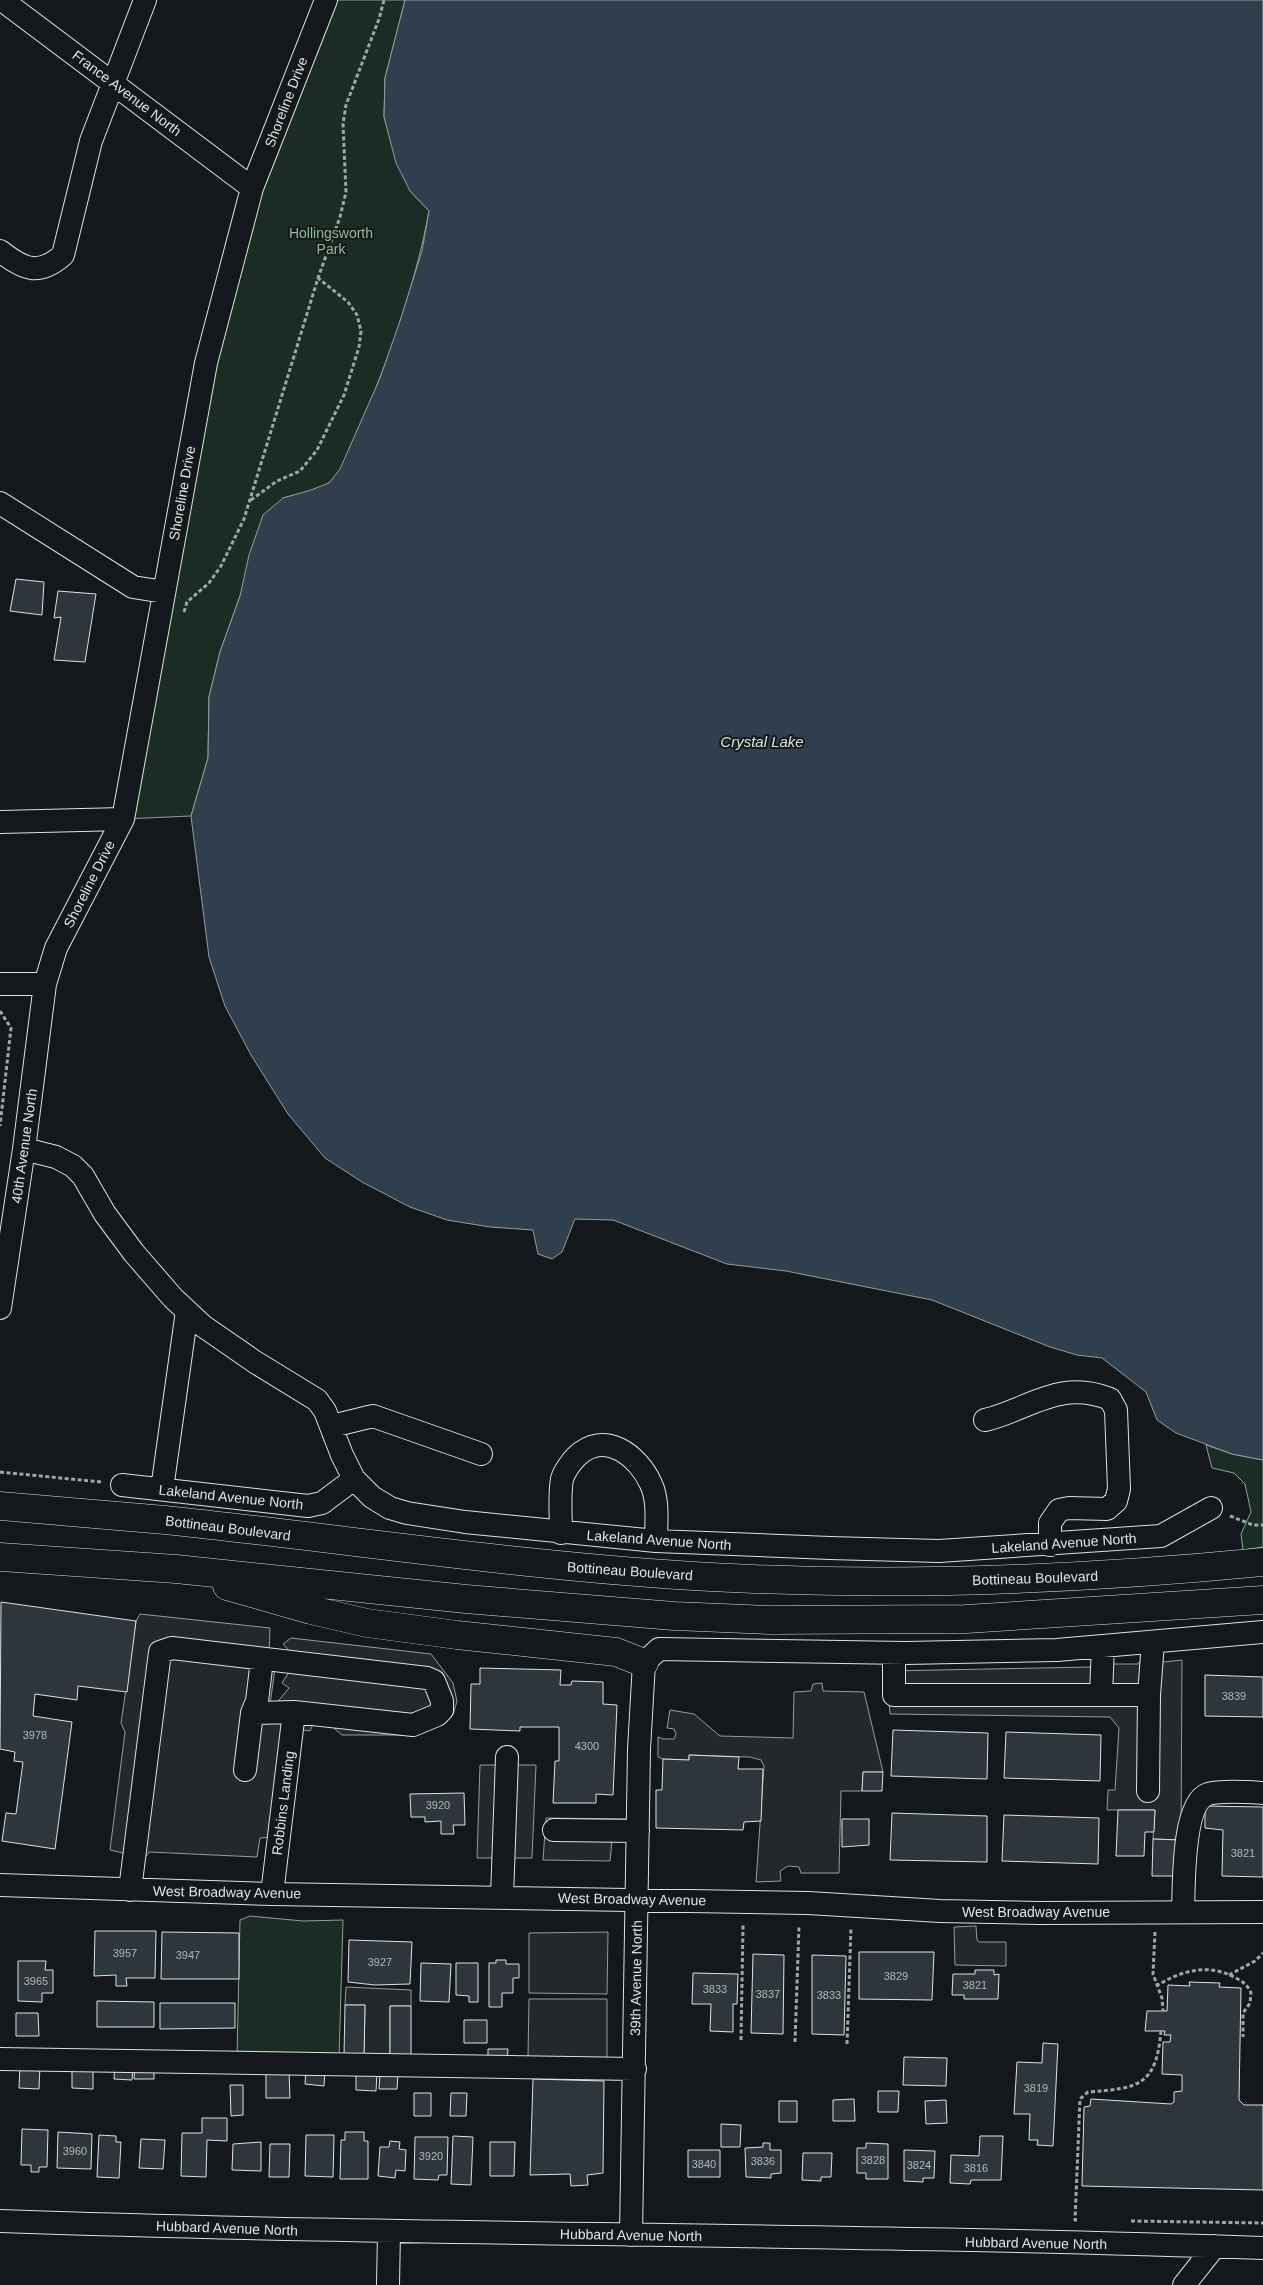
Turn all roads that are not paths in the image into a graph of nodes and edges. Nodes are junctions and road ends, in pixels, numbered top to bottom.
1 (2, 0) edge
2 (145, 0) edge
3 (326, 0) edge
4 (114, 83) junction
5 (252, 188) junction
6 (0, 251) edge
7 (0, 503) edge
8 (164, 592) junction
9 (123, 819) junction
10 (0, 822) edge
11 (0, 984) edge
12 (45, 984) junction
13 (24, 1149) junction
14 (0, 1304) edge
15 (187, 1310) junction
16 (985, 1420) dead end
17 (332, 1426) junction
18 (482, 1454) dead end
19 (354, 1479) junction
20 (122, 1484) road end
21 (162, 1489) junction
22 (0, 1506) edge
23 (1211, 1508) road end
24 (561, 1533) junction
25 (656, 1541) junction
26 (1050, 1545) junction
27 (0, 1557) edge
28 (1263, 1562) edge
29 (176, 1569) junction
30 (1263, 1600) edge
31 (1263, 1632) edge
32 (1153, 1642) junction
33 (1103, 1646) junction
34 (894, 1653) junction
35 (262, 1660) junction
36 (644, 1662) junction
37 (1101, 1694) junction
38 (1149, 1695) junction
39 (294, 1712) junction
40 (252, 1713) junction
41 (507, 1757) dead end
42 (244, 1770) dead end
43 (1148, 1791) dead end
44 (1263, 1793) edge
45 (554, 1830) dead end
46 (638, 1831) junction
47 (0, 1885) edge
48 (130, 1890) junction
49 (272, 1894) junction
50 (502, 1897) junction
51 (638, 1899) junction
52 (1182, 1912) junction
53 (1263, 1912) edge
54 (0, 2059) edge
55 (635, 2069) junction
56 (0, 2221) edge
57 (389, 2232) junction
58 (631, 2235) junction
59 (1215, 2246) junction
60 (1263, 2248) edge
61 (388, 2285) edge
62 (1184, 2285) edge

1 - 4 street, France Avenue North
2 - 4 street
3 - 5 street, Shoreline Drive
4 - 5 street, France Avenue North
4 - 6 street
5 - 8 street, Shoreline Drive
7 - 8 street
8 - 9 street, Shoreline Drive
9 - 10 street
9 - 12 street, Shoreline Drive
11 - 12 street
12 - 13 street, 40th Avenue North
13 - 14 street, 40th Avenue North
13 - 15 street
15 - 17 street
15 - 21 street
16 - 26 street
17 - 18 street
17 - 19 street
19 - 21 street, Lakeland Avenue North
19 - 24 street, Lakeland Avenue North
20 - 21 street, Lakeland Avenue North
22 - 28 main road, Bottineau Boulevard
23 - 26 street, Lakeland Avenue North
24 - 25 street, Lakeland Avenue North
24 - 25 street
25 - 26 street, Lakeland Avenue North
27 - 29 main road
29 - 30 main road
29 - 36 main road
31 - 32 street
32 - 33 street
32 - 38 street
33 - 34 street
33 - 37 street
34 - 36 street
34 - 37 street
35 - 39 street
35 - 40 street
35 - 48 street
36 - 46 street, 39th Avenue North
37 - 38 street
38 - 43 street
39 - 40 street
39 - 49 street, Robbins Landing
40 - 42 street
41 - 50 street
44 - 52 street
45 - 46 street
46 - 51 street, 39th Avenue North
47 - 48 street, West Broadway Avenue
48 - 49 street, West Broadway Avenue
49 - 50 street, West Broadway Avenue
50 - 51 street, West Broadway Avenue
51 - 52 street, West Broadway Avenue
51 - 55 street, 39th Avenue North
52 - 53 street, West Broadway Avenue
54 - 55 street
55 - 58 street, 39th Avenue North
56 - 57 street, Hubbard Avenue North
57 - 58 street, Hubbard Avenue North
57 - 61 street
58 - 59 street, Hubbard Avenue North
59 - 60 street, Hubbard Avenue North
59 - 62 street

